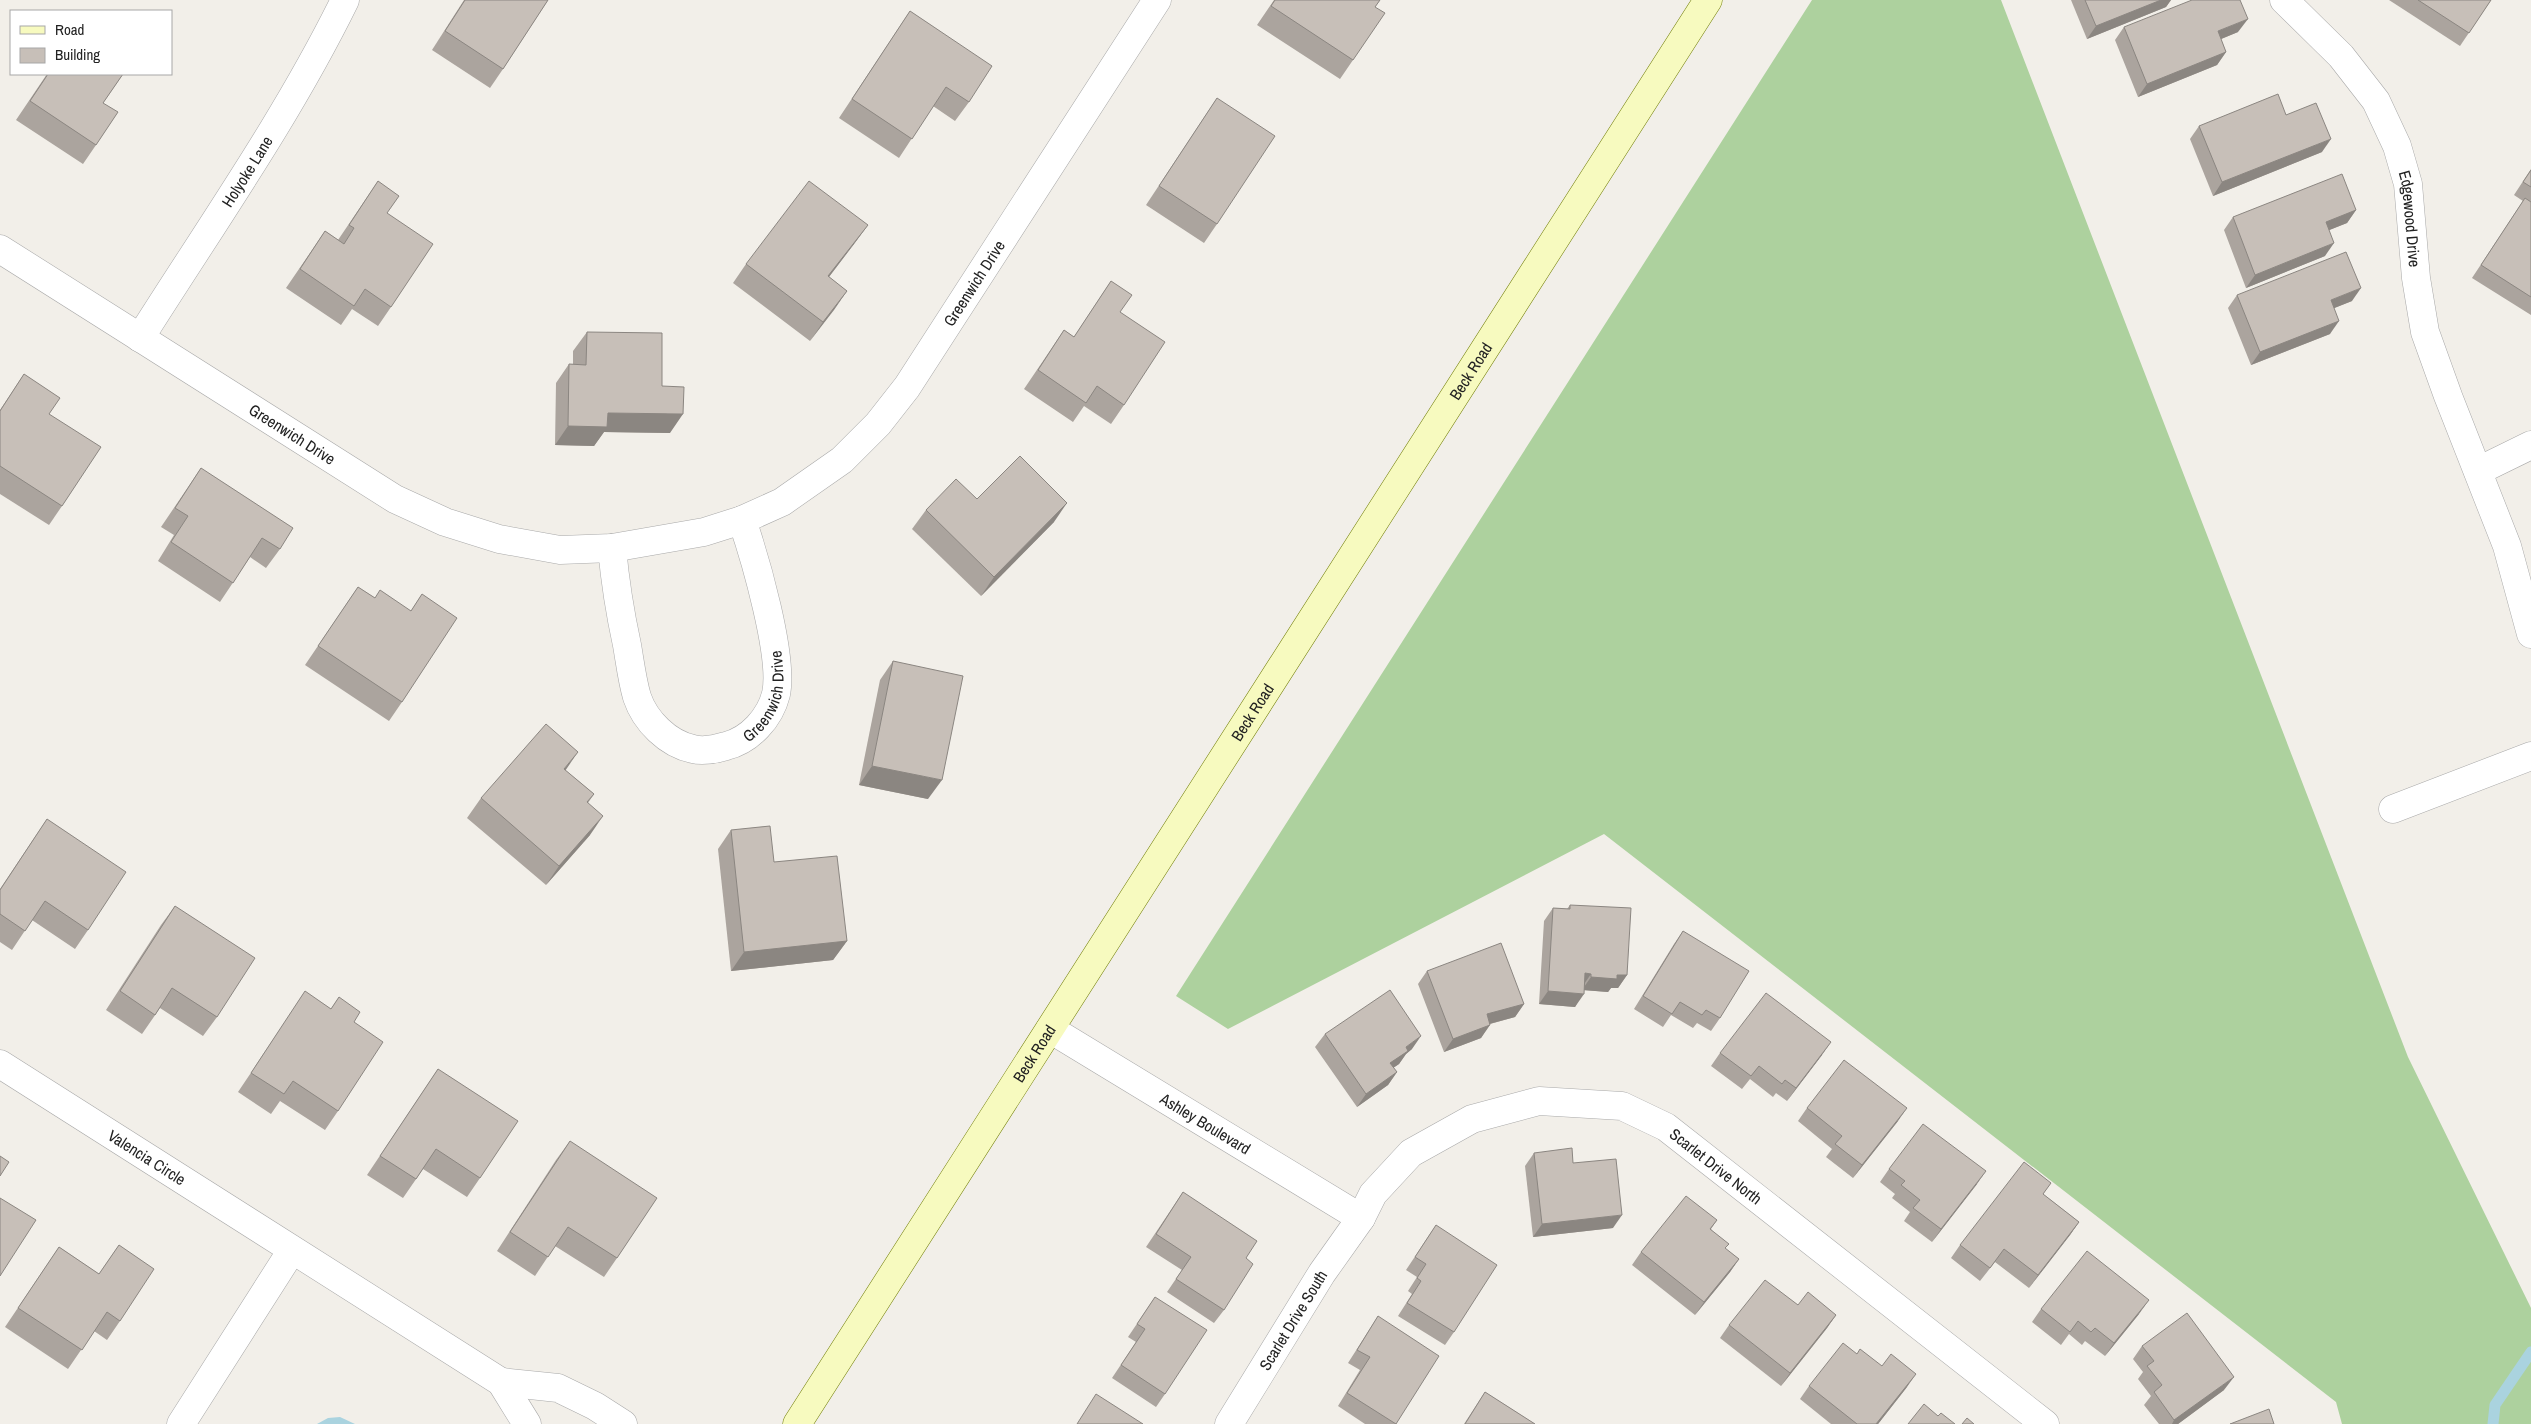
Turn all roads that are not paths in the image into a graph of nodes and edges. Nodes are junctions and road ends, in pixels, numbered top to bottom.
1 (345, 0) edge
2 (1157, 0) edge
3 (1708, 0) edge
4 (2284, 0) edge
5 (0, 249) edge
6 (140, 338) junction
7 (2531, 445) edge
8 (2478, 470) junction
9 (742, 520) junction
10 (612, 548) junction
11 (2531, 634) edge
12 (2531, 756) edge
13 (2393, 809) dead end
14 (1050, 1029) junction
15 (0, 1064) edge
16 (1361, 1218) junction
17 (292, 1250) junction
18 (501, 1382) junction
19 (181, 1424) edge
20 (527, 1424) edge
21 (623, 1424) edge
22 (797, 1424) edge
23 (1229, 1424) edge
24 (2045, 1424) edge

1 - 6 street, Holyoke Lane
2 - 9 street, Greenwich Drive
3 - 14 main road, Beck Road
4 - 8 street, Edgewood Drive
5 - 6 street, Greenwich Drive
6 - 10 street, Greenwich Drive
7 - 8 street
8 - 11 street, Edgewood Drive
9 - 10 street, Greenwich Drive
9 - 10 street, Greenwich Drive
12 - 13 street
14 - 16 street, Ashley Boulevard
14 - 22 main road, Beck Road
15 - 17 street, Valencia Circle
16 - 23 street, Scarlet Drive South
16 - 24 street, Scarlet Drive North
17 - 18 street, Valencia Circle
17 - 19 street
18 - 20 street, Valencia Circle
18 - 21 street, Valencia Circle

